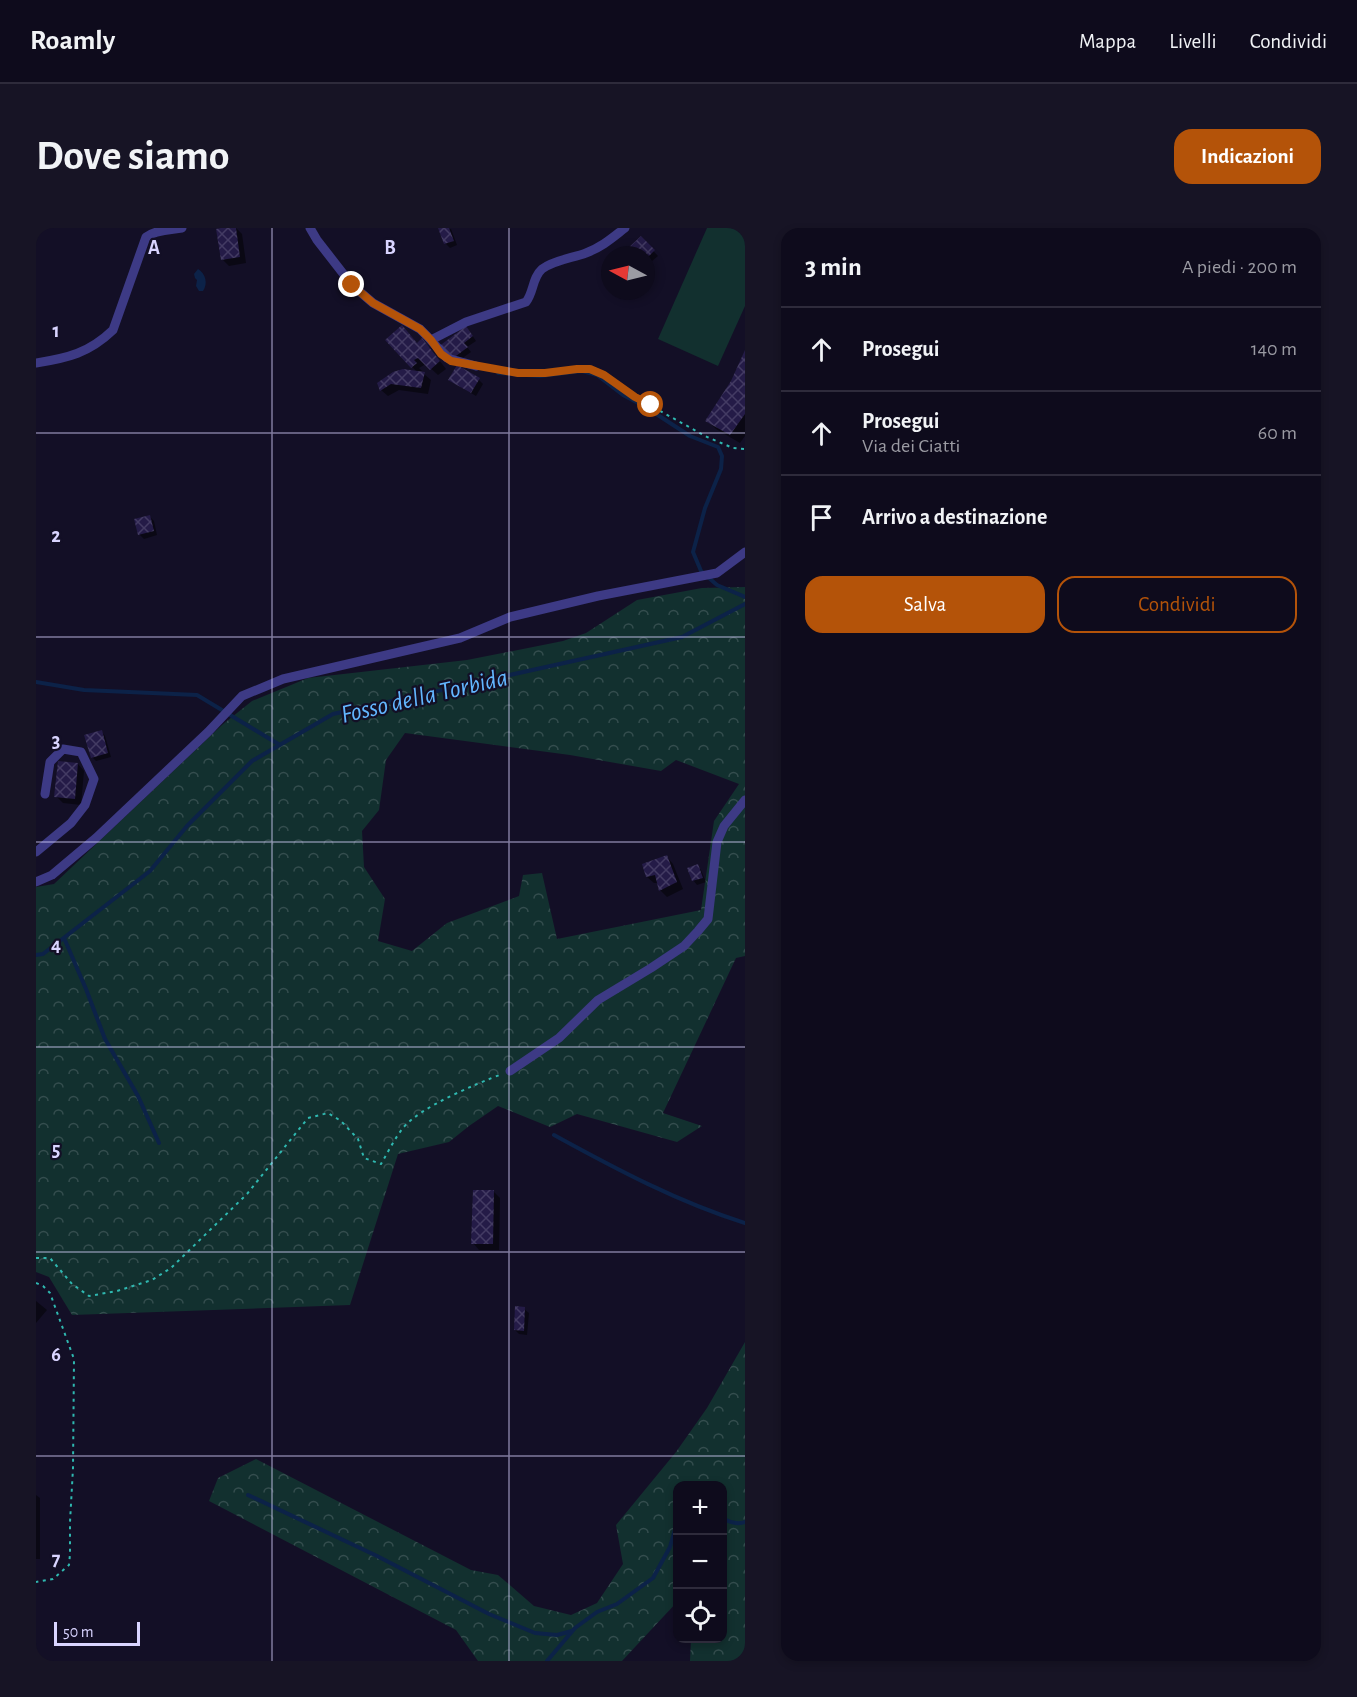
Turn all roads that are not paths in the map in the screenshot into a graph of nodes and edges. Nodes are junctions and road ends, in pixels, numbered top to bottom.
1 (182, 228) edge
2 (310, 228) edge
3 (625, 228) edge
4 (431, 340) junction
5 (36, 363) edge
6 (476, 366) road end
7 (745, 552) edge
8 (45, 794) dead end
9 (745, 800) edge
10 (36, 852) edge
11 (36, 882) edge
12 (510, 1071) road end

1 - 5 street
2 - 4 street
3 - 4 street
4 - 6 street
7 - 11 street
8 - 10 street
9 - 12 street

